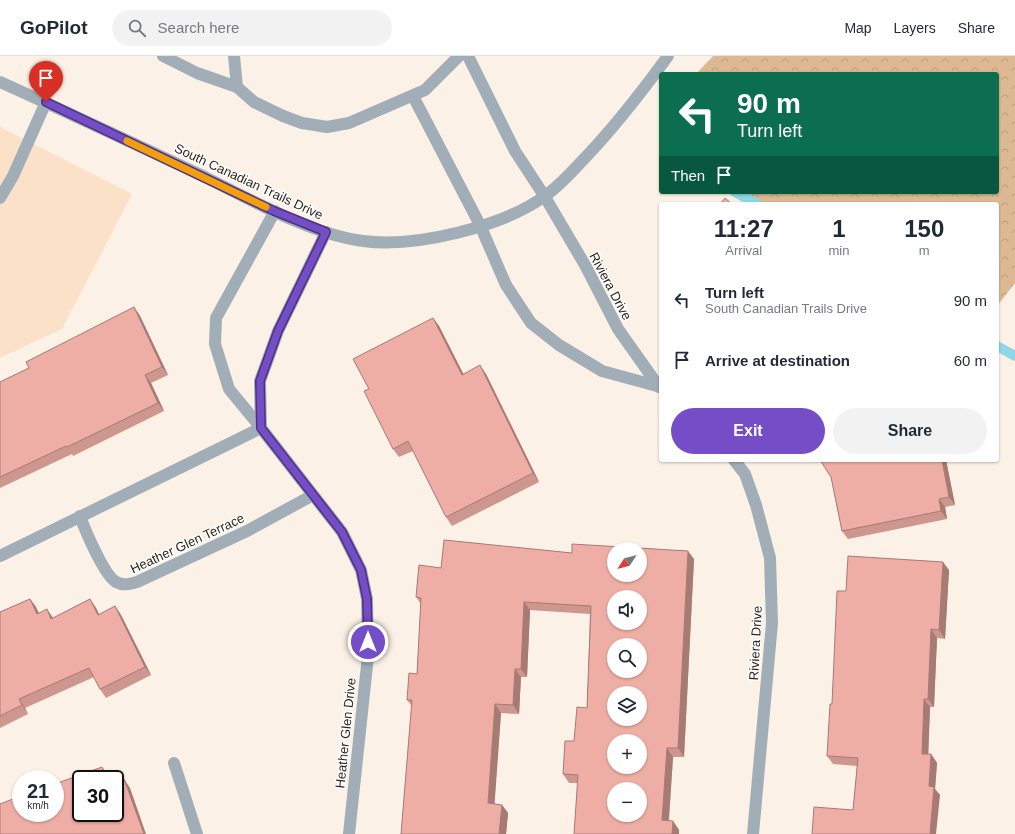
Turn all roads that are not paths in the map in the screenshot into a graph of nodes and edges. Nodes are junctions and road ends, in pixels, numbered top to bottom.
1 (163, 56) edge
2 (234, 56) edge
3 (459, 56) edge
4 (468, 56) edge
5 (668, 56) edge
6 (0, 82) edge
7 (237, 87) junction
8 (413, 96) junction
9 (46, 102) junction
10 (545, 197) junction
11 (0, 198) edge
12 (274, 211) junction
13 (480, 225) junction
14 (326, 232) junction
15 (659, 388) edge
16 (261, 428) junction
17 (736, 462) edge
18 (313, 495) junction
19 (80, 516) junction
20 (0, 556) edge
21 (174, 763) dead end
22 (197, 834) edge
23 (349, 834) edge
24 (753, 834) edge

1 - 7 street
2 - 7 street
3 - 8 street
4 - 10 street, Riviera Drive
5 - 10 street, South Canadian Trails Drive
6 - 9 street, South Canadian Trails Drive
7 - 8 street
8 - 13 street, Riviera Drive
9 - 11 street
9 - 12 street, South Canadian Trails Drive
10 - 13 street, South Canadian Trails Drive
10 - 15 street, Riviera Drive
12 - 14 street, South Canadian Trails Drive
12 - 16 street, Heather Glen Drive
13 - 14 street, South Canadian Trails Drive
13 - 15 street, Riviera Drive
14 - 16 street
16 - 18 street, Heather Glen Drive
16 - 19 street
17 - 24 street, Riviera Drive
18 - 19 street, Heather Glen Terrace
18 - 23 street, Heather Glen Drive
19 - 20 street
21 - 22 street

